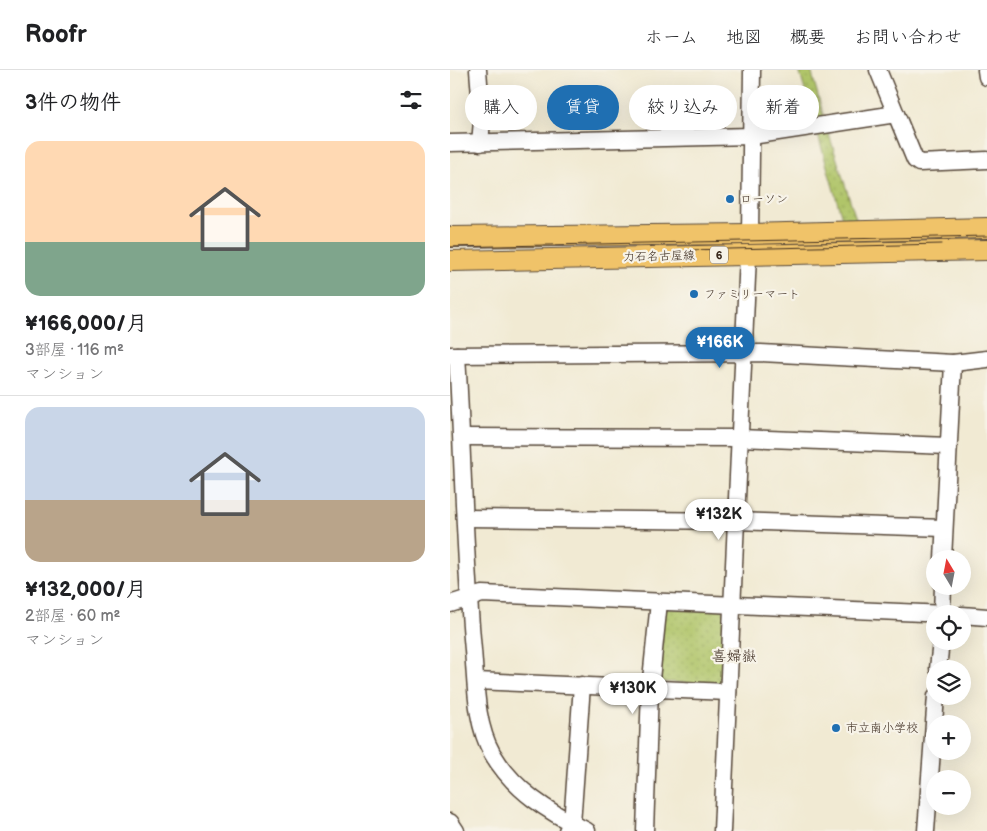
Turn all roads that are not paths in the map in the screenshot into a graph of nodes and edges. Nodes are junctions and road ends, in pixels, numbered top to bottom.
1 (478, 70) edge
2 (752, 70) edge
3 (878, 70) edge
4 (986, 70) edge
5 (987, 77) edge
6 (896, 114) junction
7 (752, 136) junction
8 (450, 143) edge
9 (480, 143) junction
10 (987, 160) edge
11 (987, 228) edge
12 (750, 234) junction
13 (450, 237) edge
14 (987, 250) edge
15 (748, 254) junction
16 (450, 261) edge
17 (742, 353) junction
18 (453, 355) edge
19 (987, 359) edge
20 (953, 363) junction
21 (462, 438) junction
22 (740, 438) junction
23 (948, 446) junction
24 (465, 518) junction
25 (736, 521) junction
26 (944, 528) junction
27 (943, 550) edge
28 (468, 597) junction
29 (659, 602) junction
30 (450, 604) edge
31 (732, 606) junction
32 (926, 613) edge
33 (971, 616) edge
34 (987, 617) edge
35 (476, 681) junction
36 (582, 685) junction
37 (650, 688) junction
38 (728, 692) junction
39 (935, 705) edge
40 (450, 822) edge
41 (575, 829) edge
42 (456, 831) edge
43 (645, 831) edge
44 (722, 831) edge
45 (926, 831) edge

1 - 9 street
2 - 7 street
3 - 6 street
4 - 5 street
6 - 7 street
6 - 10 street
7 - 9 street
7 - 12 street
8 - 9 street
11 - 12 main road, 力石名古屋線 / 6
12 - 13 main road, 力石名古屋線 / 6
14 - 15 main road, 力石名古屋線 / 6
15 - 16 main road, 力石名古屋線 / 6
15 - 17 street
17 - 18 street
17 - 20 street
17 - 22 street
18 - 21 street
19 - 20 street
20 - 23 street
21 - 22 street
21 - 24 street
22 - 23 street
22 - 25 street
23 - 26 street
24 - 25 street
24 - 28 street
25 - 26 street
25 - 31 street
26 - 27 street
28 - 29 street
28 - 30 street
28 - 35 street
29 - 31 street
29 - 37 street
31 - 32 street
31 - 38 street
33 - 34 street
35 - 36 street
35 - 41 street
36 - 37 street
36 - 41 street
37 - 38 street
37 - 43 street
38 - 44 street
39 - 45 street
40 - 42 street

